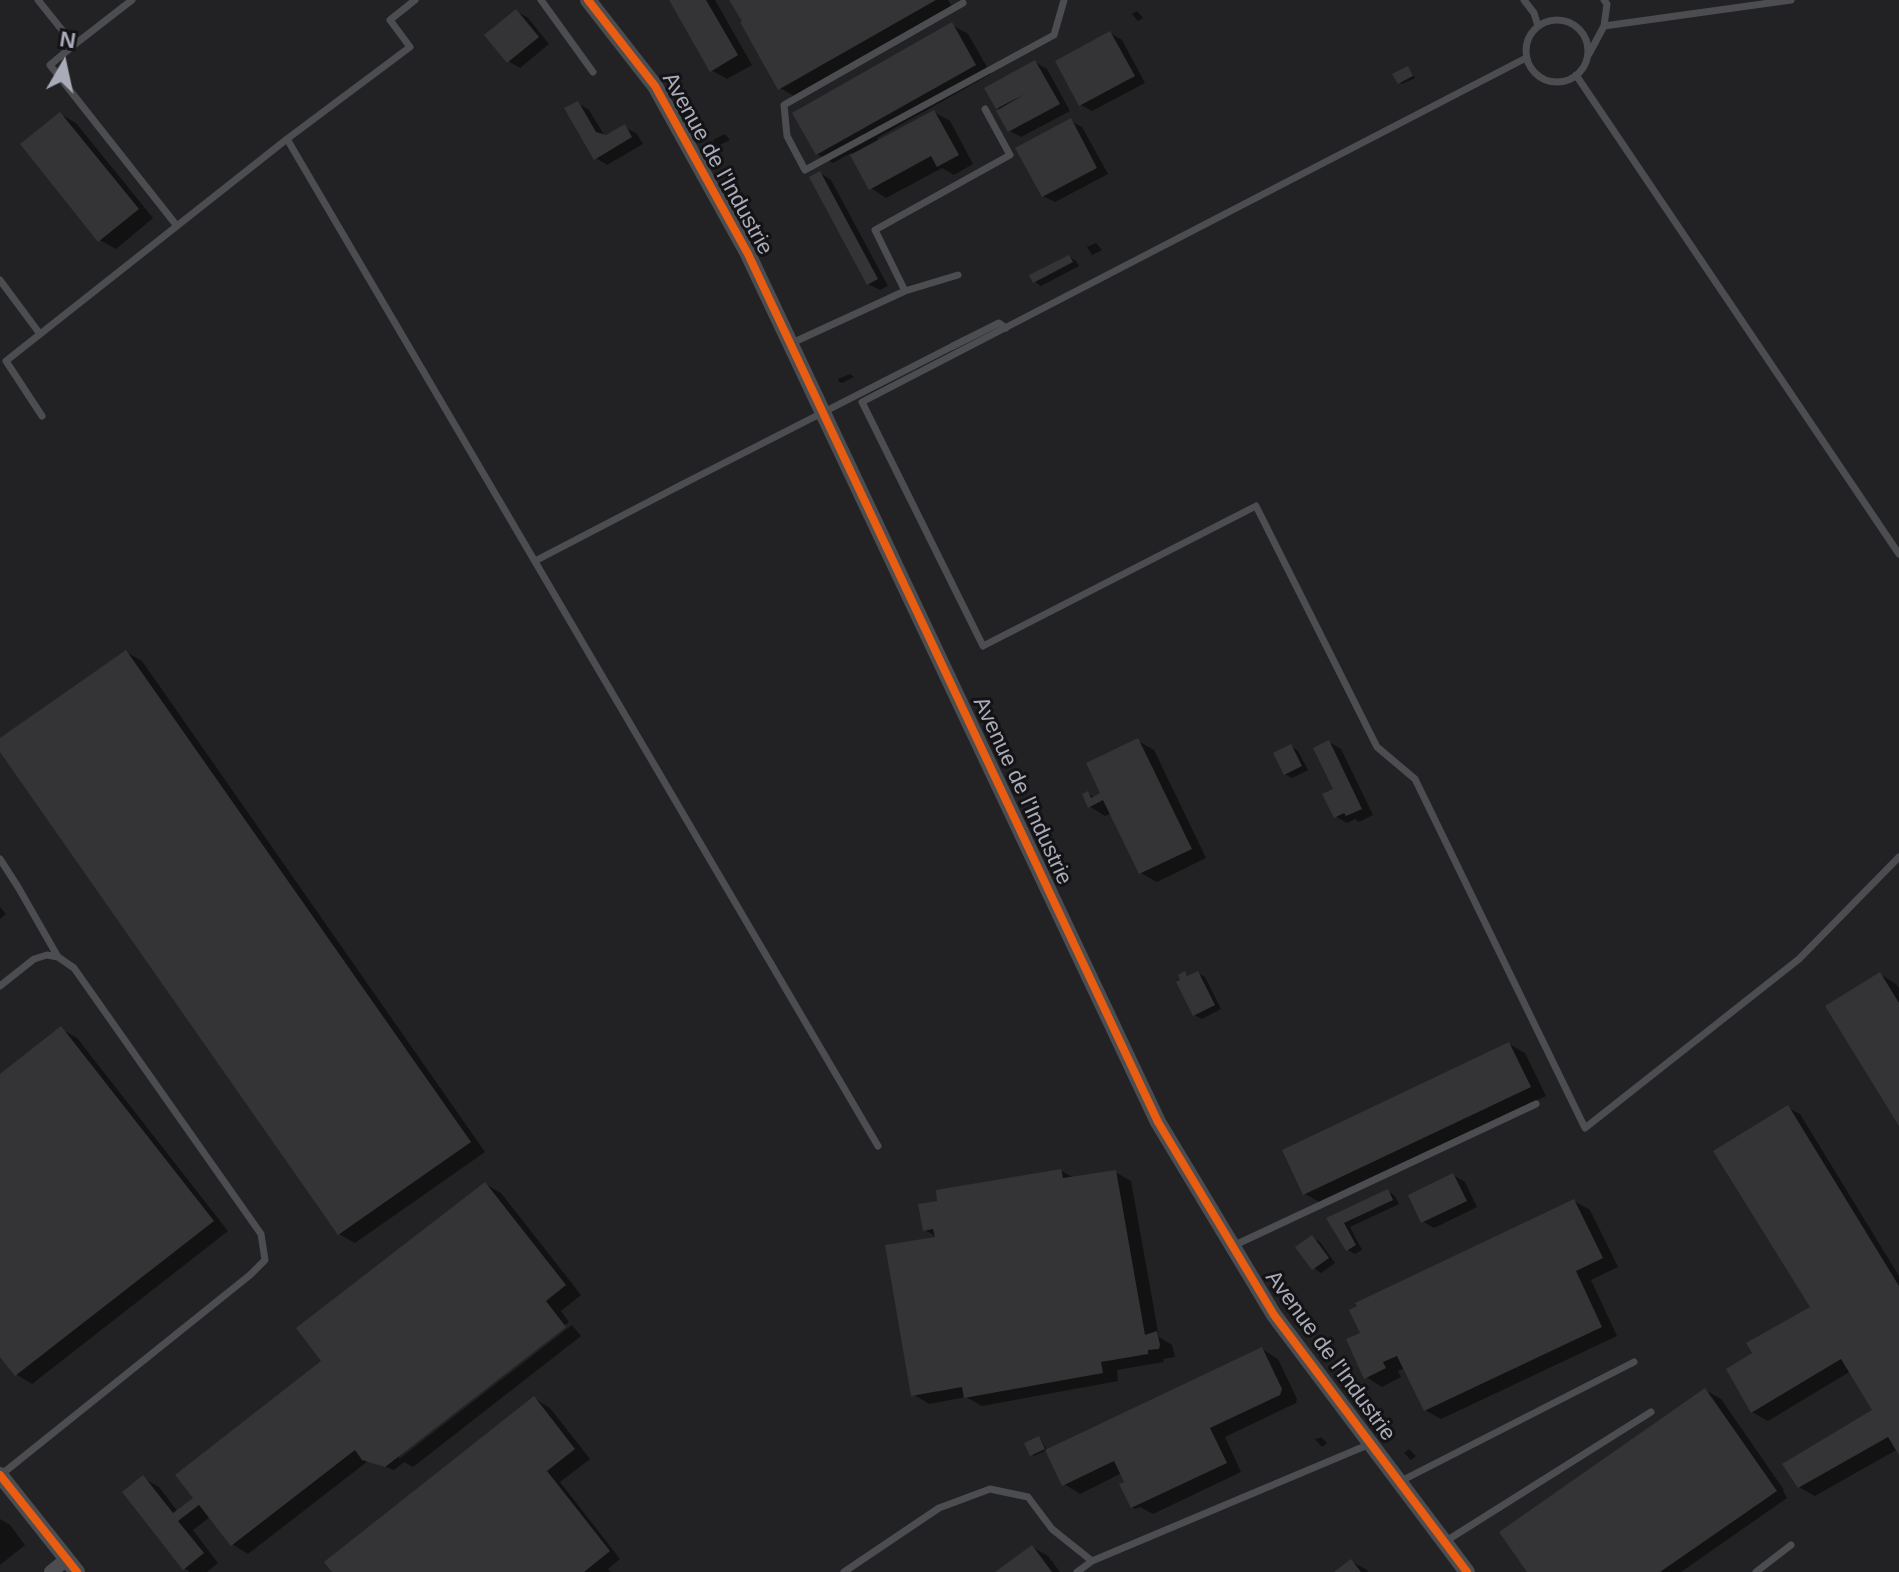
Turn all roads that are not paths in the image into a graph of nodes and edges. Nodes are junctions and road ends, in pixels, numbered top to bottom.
1 (38, 0) edge
2 (132, 0) edge
3 (415, 0) edge
4 (541, 0) edge
5 (588, 0) edge
6 (1064, 0) edge
7 (1524, 0) edge
8 (1604, 0) edge
9 (1791, 0) edge
10 (964, 1) edge
11 (1538, 26) junction
12 (1604, 26) junction
13 (74, 45) junction
14 (1589, 54) junction
15 (1526, 58) junction
16 (593, 72) dead end
17 (1576, 75) junction
18 (985, 109) dead end
19 (287, 139) junction
20 (177, 226) junction
21 (958, 275) dead end
22 (0, 280) edge
23 (905, 291) junction
24 (1006, 328) junction
25 (40, 334) junction
26 (790, 344) junction
27 (42, 416) dead end
28 (1899, 554) edge
29 (535, 561) junction
30 (1899, 857) edge
31 (0, 859) edge
32 (58, 957) junction
33 (0, 986) edge
34 (1536, 1104) dead end
35 (878, 1146) dead end
36 (1233, 1246) junction
37 (1634, 1362) dead end
38 (1651, 1412) dead end
39 (1370, 1444) junction
40 (0, 1475) edge
41 (1399, 1482) junction
42 (1444, 1542) junction
43 (1791, 1545) dead end
44 (1092, 1561) junction
45 (72, 1566) edge
46 (51, 1572) edge
47 (844, 1572) edge
48 (1077, 1572) edge
49 (1467, 1572) edge
50 (1756, 1572) edge

1 - 13 lane
2 - 13 lane
3 - 19 lane
4 - 16 lane
5 - 26 street, Avenue de l'Industrie
6 - 10 lane
7 - 11 lane
8 - 12 lane
9 - 12 lane
11 - 14 lane
11 - 15 lane
12 - 14 lane
13 - 20 lane
14 - 17 lane
15 - 17 lane
15 - 24 lane
17 - 28 lane
18 - 23 lane
19 - 20 lane
19 - 29 lane
20 - 25 lane
21 - 23 lane
22 - 25 lane
23 - 26 lane
24 - 29 lane, bridge
24 - 30 lane
25 - 27 lane
26 - 36 street, Avenue de l'Industrie
29 - 35 lane
31 - 32 lane
32 - 33 lane
32 - 40 lane
34 - 36 lane
36 - 39 street, Avenue de l'Industrie
37 - 41 lane
38 - 42 lane
39 - 41 street, Avenue de l'Industrie
39 - 44 lane
40 - 45 street
41 - 42 street, Avenue de l'Industrie
42 - 49 street, Avenue de l'Industrie
43 - 50 lane
44 - 47 lane
44 - 48 lane
45 - 46 street

